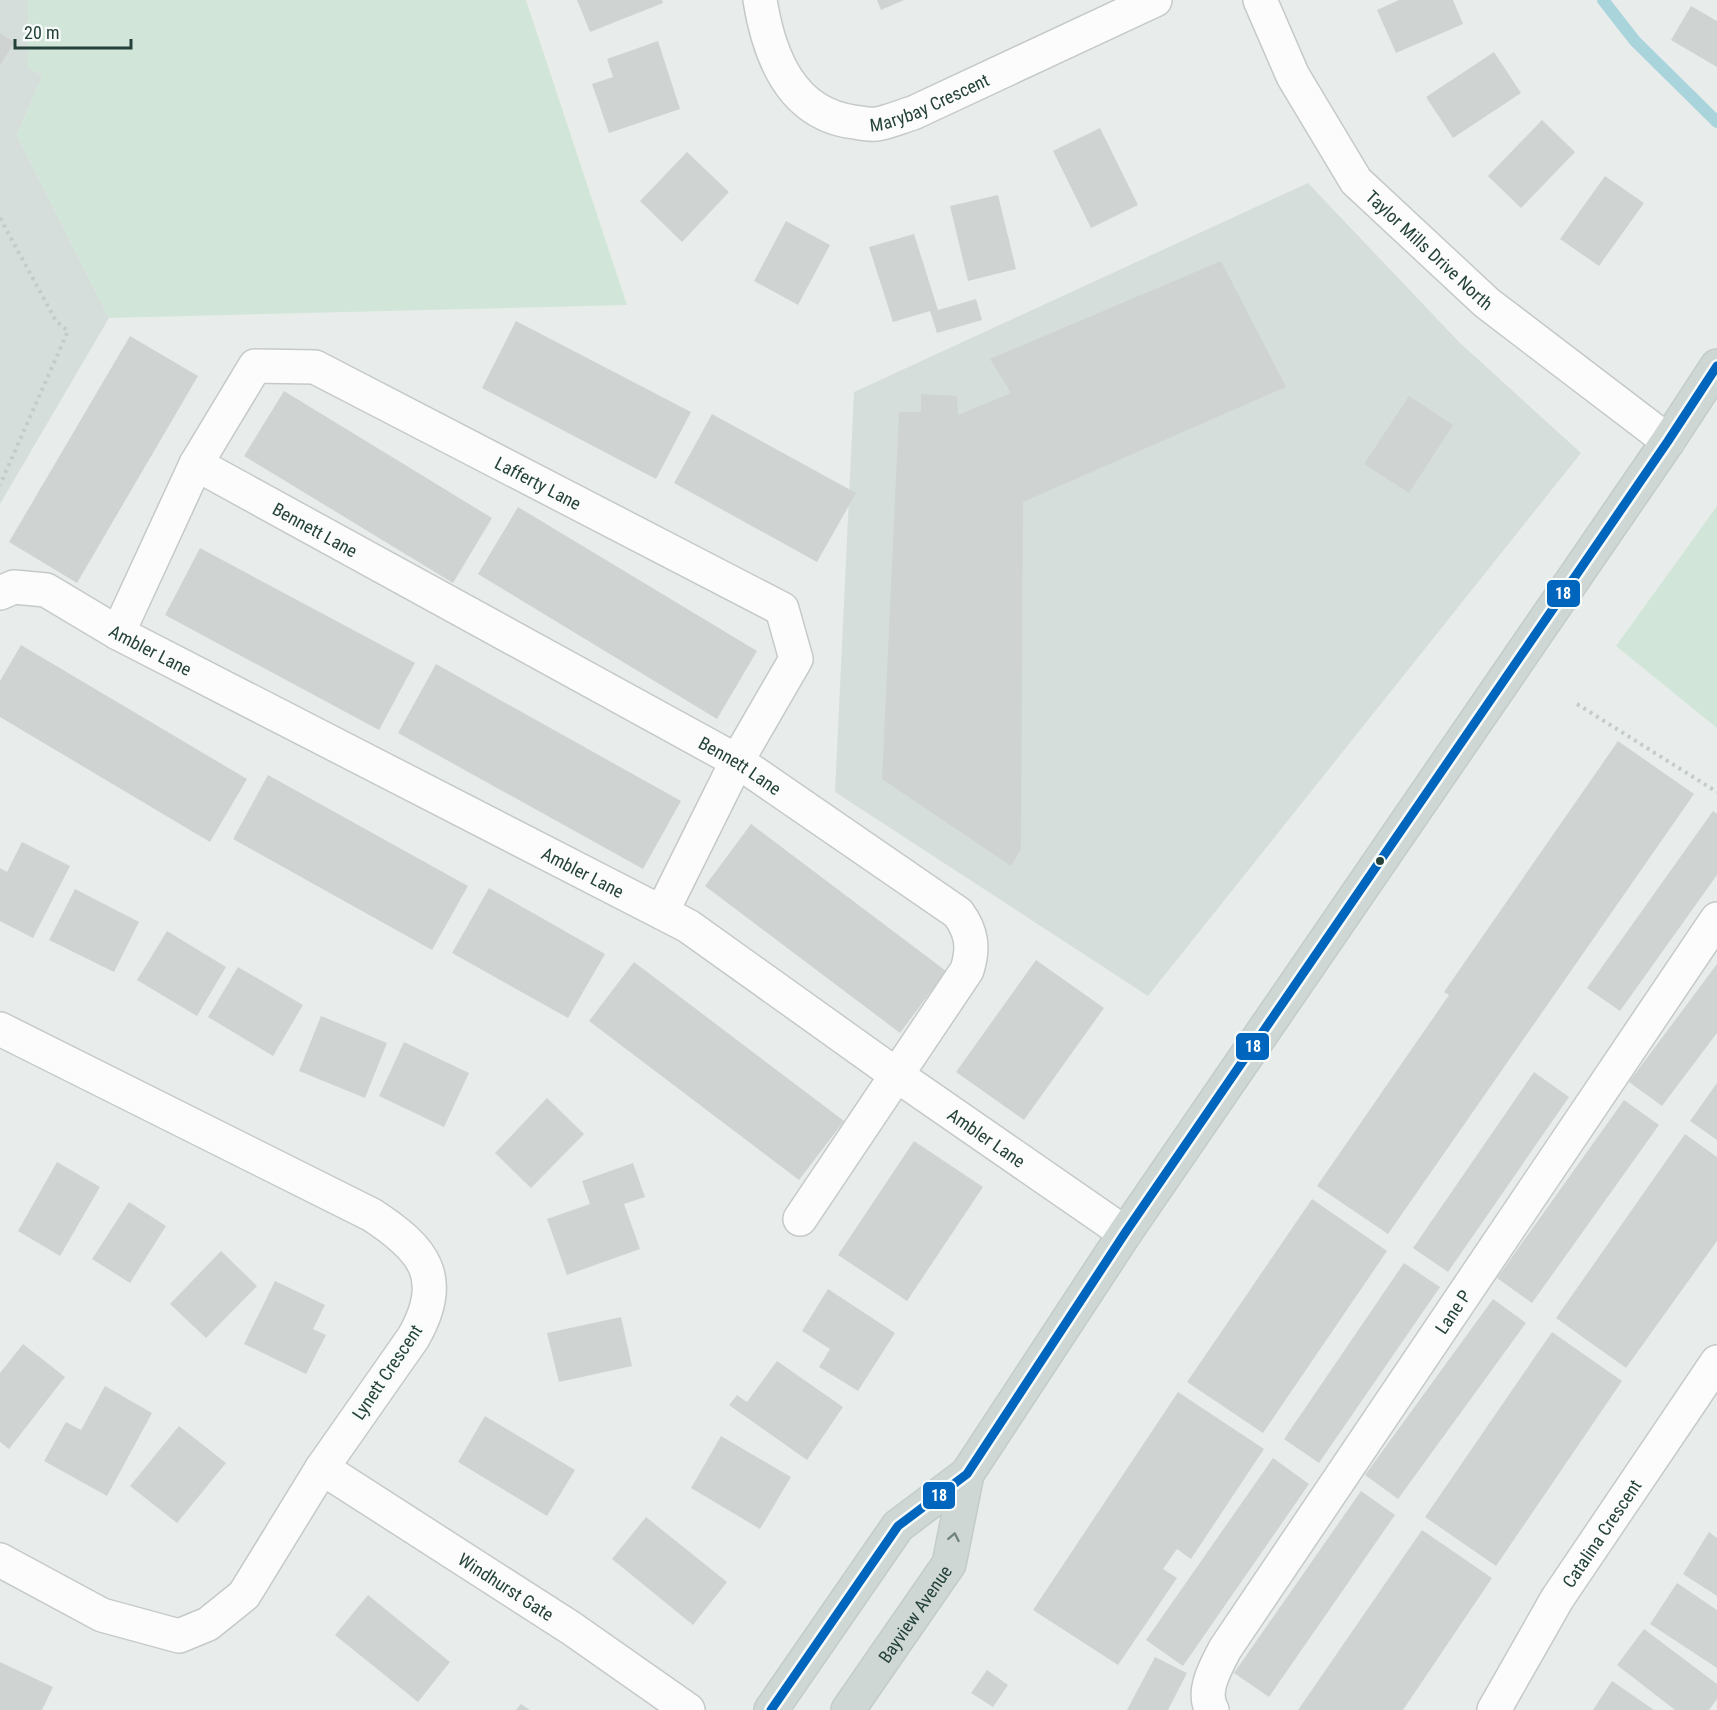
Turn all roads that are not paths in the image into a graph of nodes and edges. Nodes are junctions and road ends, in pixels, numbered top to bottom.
1 (760, 0) edge
2 (1155, 0) edge
3 (1260, 0) edge
4 (1717, 366) edge
5 (1668, 441) junction
6 (196, 464) junction
7 (0, 593) edge
8 (118, 633) junction
9 (737, 761) junction
10 (662, 912) junction
11 (1717, 919) edge
12 (0, 1029) edge
13 (898, 1076) junction
14 (800, 1219) dead end
15 (1125, 1233) junction
16 (1717, 1362) edge
17 (322, 1468) junction
18 (967, 1474) junction
19 (0, 1560) edge
20 (688, 1710) edge
21 (771, 1710) edge
22 (848, 1710) edge
23 (1212, 1710) edge
24 (1494, 1710) edge

1 - 2 street, Marybay Crescent
3 - 5 street, Taylor Mills Drive North
4 - 5 main road, Bayview Avenue
5 - 15 main road, Bayview Avenue
6 - 8 street, Lafferty Lane
6 - 9 street, Bennett Lane
6 - 9 street, Lafferty Lane
7 - 8 street, Ambler Lane
8 - 10 street, Ambler Lane
9 - 10 street, Lafferty Lane
9 - 13 street, Bennett Lane
10 - 13 street, Ambler Lane
11 - 23 street, Lane P
12 - 17 street, Lynett Crescent
13 - 14 street, Bennett Lane
13 - 15 street, Ambler Lane
15 - 18 main road, Bayview Avenue
16 - 24 street, Catalina Crescent
17 - 19 street, Lynett Crescent
17 - 20 street, Windhurst Gate
18 - 21 main road, Bayview Avenue
22 -> 18 main road, Bayview Avenue

